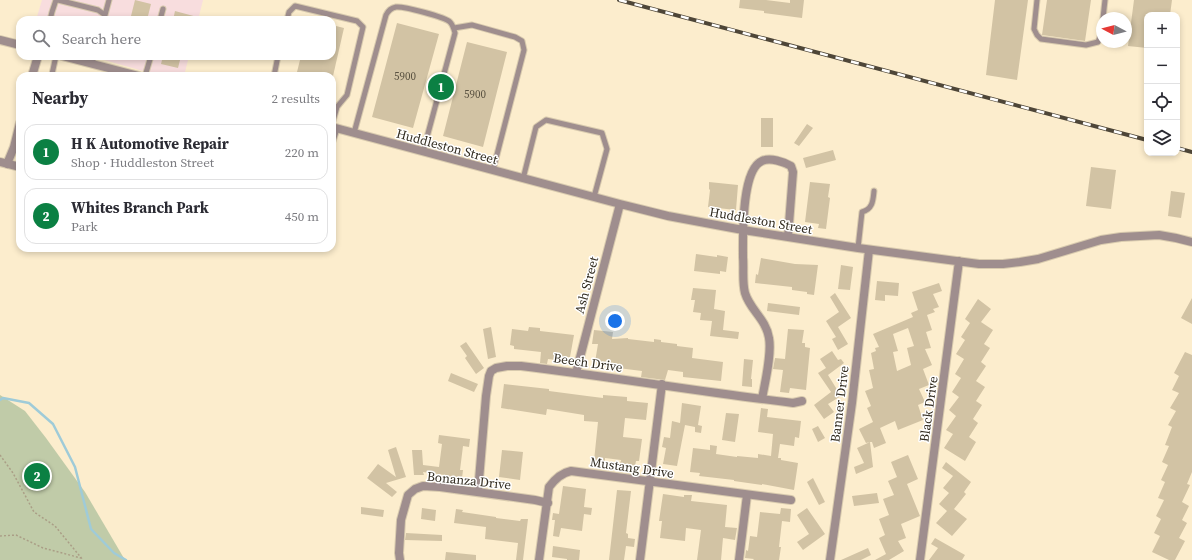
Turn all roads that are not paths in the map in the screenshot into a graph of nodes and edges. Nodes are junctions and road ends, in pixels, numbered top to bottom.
1 (57, 0) edge
2 (109, 0) edge
3 (1038, 0) edge
4 (1105, 0) edge
5 (163, 10) dead end
6 (1104, 12) edge
7 (51, 16) edge
8 (103, 16) edge
9 (104, 16) edge
10 (161, 16) edge
11 (288, 16) edge
12 (336, 16) edge
13 (336, 16) edge
14 (454, 28) junction
15 (0, 40) edge
16 (1096, 43) edge
17 (16, 44) edge
18 (37, 60) edge
19 (55, 60) edge
20 (93, 60) edge
21 (150, 60) edge
22 (277, 60) edge
23 (33, 72) edge
24 (52, 72) edge
25 (108, 72) edge
26 (146, 72) edge
27 (275, 72) edge
28 (336, 114) edge
29 (336, 128) edge
30 (354, 133) junction
31 (16, 139) edge
32 (423, 152) junction
33 (4, 163) edge
34 (16, 166) edge
35 (493, 170) junction
36 (523, 179) junction
37 (874, 191) dead end
38 (594, 197) junction
39 (620, 204) junction
40 (743, 230) junction
41 (788, 237) junction
42 (1192, 242) edge
43 (858, 248) junction
44 (869, 250) junction
45 (959, 261) junction
46 (576, 373) junction
47 (662, 384) junction
48 (762, 399) junction
49 (802, 401) dead end
50 (650, 481) junction
51 (478, 492) junction
52 (747, 495) junction
53 (791, 500) dead end
54 (548, 503) junction
55 (400, 560) edge
56 (539, 560) edge
57 (640, 560) edge
58 (738, 560) edge
59 (830, 560) edge
60 (920, 560) edge

1 - 7 lane
1 - 8 lane
2 - 9 lane
3 - 16 lane
4 - 6 lane
5 - 10 lane
11 - 13 lane
12 - 28 lane
14 - 30 lane
14 - 32 lane
14 - 35 lane
15 - 17 street
18 - 23 street
19 - 24 lane
20 - 25 street
21 - 26 lane
22 - 27 lane
29 - 30 street, Huddleston Street
30 - 32 street, Huddleston Street
31 - 33 street
32 - 35 street, Huddleston Street
33 - 34 street
35 - 36 street, Huddleston Street
36 - 38 street, Huddleston Street
36 - 38 lane
37 - 43 lane
38 - 39 street, Huddleston Street
39 - 40 street, Huddleston Street
39 - 46 street, Ash Street
40 - 41 street, Huddleston Street
40 - 41 street
40 - 48 street
41 - 43 street, Huddleston Street
42 - 45 street, Huddleston Street
43 - 44 street, Huddleston Street
44 - 45 street, Huddleston Street
44 - 59 street, Banner Drive
45 - 60 street, Black Drive
46 - 47 street, Beech Drive
46 - 51 street, Beech Drive
47 - 48 street, Beech Drive
47 - 50 street
48 - 49 street, Beech Drive
50 - 52 street, Mustang Drive
50 - 54 street, Mustang Drive
50 - 57 street
51 - 54 street, Bonanza Drive
51 - 55 street, Bonanza Drive
52 - 53 street, Mustang Drive
52 - 58 street
54 - 56 street, Mustang Drive

